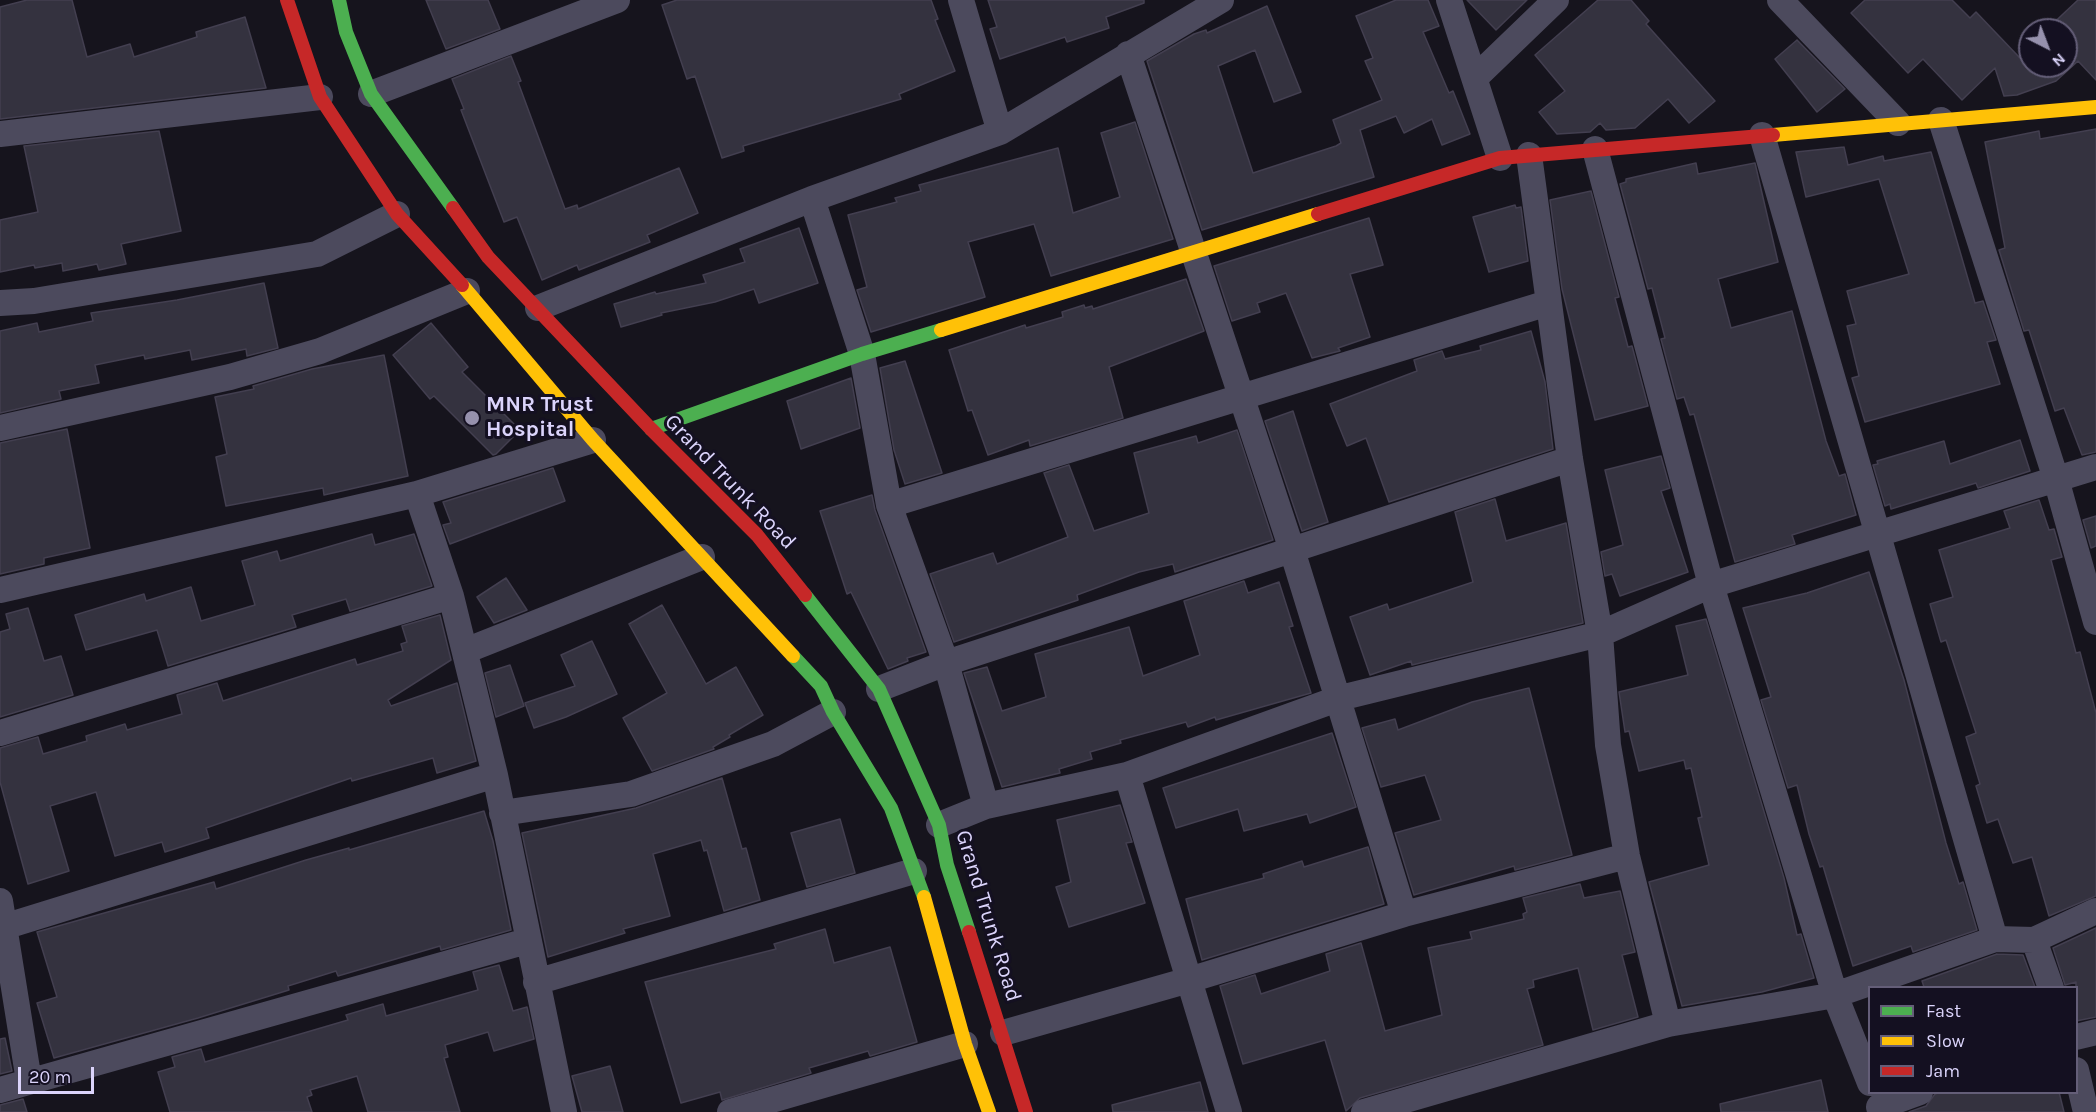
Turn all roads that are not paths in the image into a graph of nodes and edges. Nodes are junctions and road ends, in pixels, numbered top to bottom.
1 (287, 0) edge
2 (339, 0) edge
3 (617, 0) edge
4 (961, 0) edge
5 (1221, 0) edge
6 (1443, 0) edge
7 (1449, 0) edge
8 (1556, 0) edge
9 (1780, 0) edge
10 (1459, 30) junction
11 (1128, 54) junction
12 (1476, 77) junction
13 (371, 94) junction
14 (320, 97) junction
15 (2096, 107) edge
16 (1941, 120) junction
17 (1898, 123) junction
18 (1000, 132) junction
19 (0, 134) edge
20 (1762, 135) junction
21 (1595, 149) junction
22 (1529, 155) junction
23 (1500, 159) junction
24 (812, 199) junction
25 (397, 214) junction
26 (1195, 252) junction
27 (467, 291) junction
28 (0, 303) edge
29 (1548, 303) junction
30 (538, 308) junction
31 (862, 354) junction
32 (1242, 397) junction
33 (0, 428) edge
34 (651, 429) junction
35 (593, 440) junction
36 (1570, 459) junction
37 (2096, 467) edge
38 (2056, 479) junction
39 (417, 494) junction
40 (889, 505) junction
41 (1879, 533) junction
42 (1292, 550) junction
43 (702, 557) junction
44 (1711, 585) junction
45 (0, 590) edge
46 (451, 596) junction
47 (2096, 622) edge
48 (1600, 634) junction
49 (465, 651) junction
50 (946, 663) junction
51 (879, 689) junction
52 (1340, 698) junction
53 (833, 712) junction
54 (0, 733) edge
55 (1127, 775) junction
56 (495, 776) junction
57 (986, 806) junction
58 (502, 813) junction
59 (939, 825) junction
60 (1628, 856) junction
61 (914, 871) junction
62 (0, 901) edge
63 (2096, 911) edge
64 (1404, 914) junction
65 (2, 927) edge
66 (1995, 939) junction
67 (2034, 940) junction
68 (527, 941) junction
69 (1189, 980) junction
70 (536, 982) junction
71 (2051, 986) edge
72 (1835, 995) junction
73 (1668, 1024) junction
74 (2096, 1032) edge
75 (1003, 1033) junction
76 (2078, 1036) edge
77 (965, 1044) junction
78 (2078, 1078) edge
79 (1868, 1080) edge
80 (29, 1081) junction
81 (0, 1090) edge
82 (1913, 1094) edge
83 (1877, 1104) edge
84 (559, 1111) edge
85 (730, 1112) edge
86 (989, 1112) edge
87 (1026, 1112) edge
88 (1229, 1112) edge
89 (1364, 1112) edge
90 (2086, 1112) edge

1 - 14 main road
2 - 13 main road, Grand Trunk Road
3 - 13 street
4 - 18 street
5 - 11 street
6 - 10 street
7 - 10 street
8 - 12 street
9 - 17 street
10 - 12 street
11 - 18 street
11 - 26 street
12 - 23 street
13 - 30 main road, Grand Trunk Road
14 - 19 street
14 - 25 main road
15 - 16 main road
16 - 17 main road
16 - 38 street
17 - 20 main road
18 - 24 street
20 - 21 main road
20 - 41 street
21 - 22 main road
21 - 44 street
22 - 23 main road
22 - 29 street
23 - 26 main road
24 - 30 street
24 - 31 street
25 - 27 main road
25 - 28 street
26 - 31 main road
26 - 32 street
27 - 33 street
27 - 35 main road
29 - 32 street
29 - 36 street
30 - 34 main road, Grand Trunk Road
31 - 34 main road
31 - 40 street
32 - 40 street
32 - 42 street
34 - 51 main road, Grand Trunk Road
35 - 39 street
35 - 43 main road
36 - 42 street
36 - 48 street
37 - 38 street
38 - 41 street
38 - 47 street
39 - 45 street
39 - 46 street
40 - 50 street
41 - 44 street
41 - 66 street
42 - 50 street
42 - 52 street
43 - 49 street
43 - 53 main road
44 - 48 street
44 - 72 street
46 - 49 street
46 - 54 street
48 - 52 street
48 - 60 street
49 - 56 street
50 - 51 street
50 - 57 street
51 - 59 main road, Grand Trunk Road
52 - 55 street
52 - 64 street
53 - 58 street
53 - 61 main road
55 - 57 street
55 - 69 street
56 - 58 street
56 - 65 street
57 - 59 street
58 - 68 street
59 - 75 main road, Grand Trunk Road
60 - 64 street
60 - 73 street
61 - 70 street
61 - 77 main road
62 - 65 street
63 - 67 street
64 - 69 street
65 - 80 street
66 - 67 street
66 - 72 street
67 - 71 street
68 - 70 street
68 - 80 street
69 - 75 street
69 - 88 street
70 - 84 street
72 - 73 street
72 - 79 street
73 - 89 street
74 - 76 street
75 - 87 main road, Grand Trunk Road
77 - 85 street
77 - 86 main road
78 - 90 street
80 - 81 street
82 - 83 street

